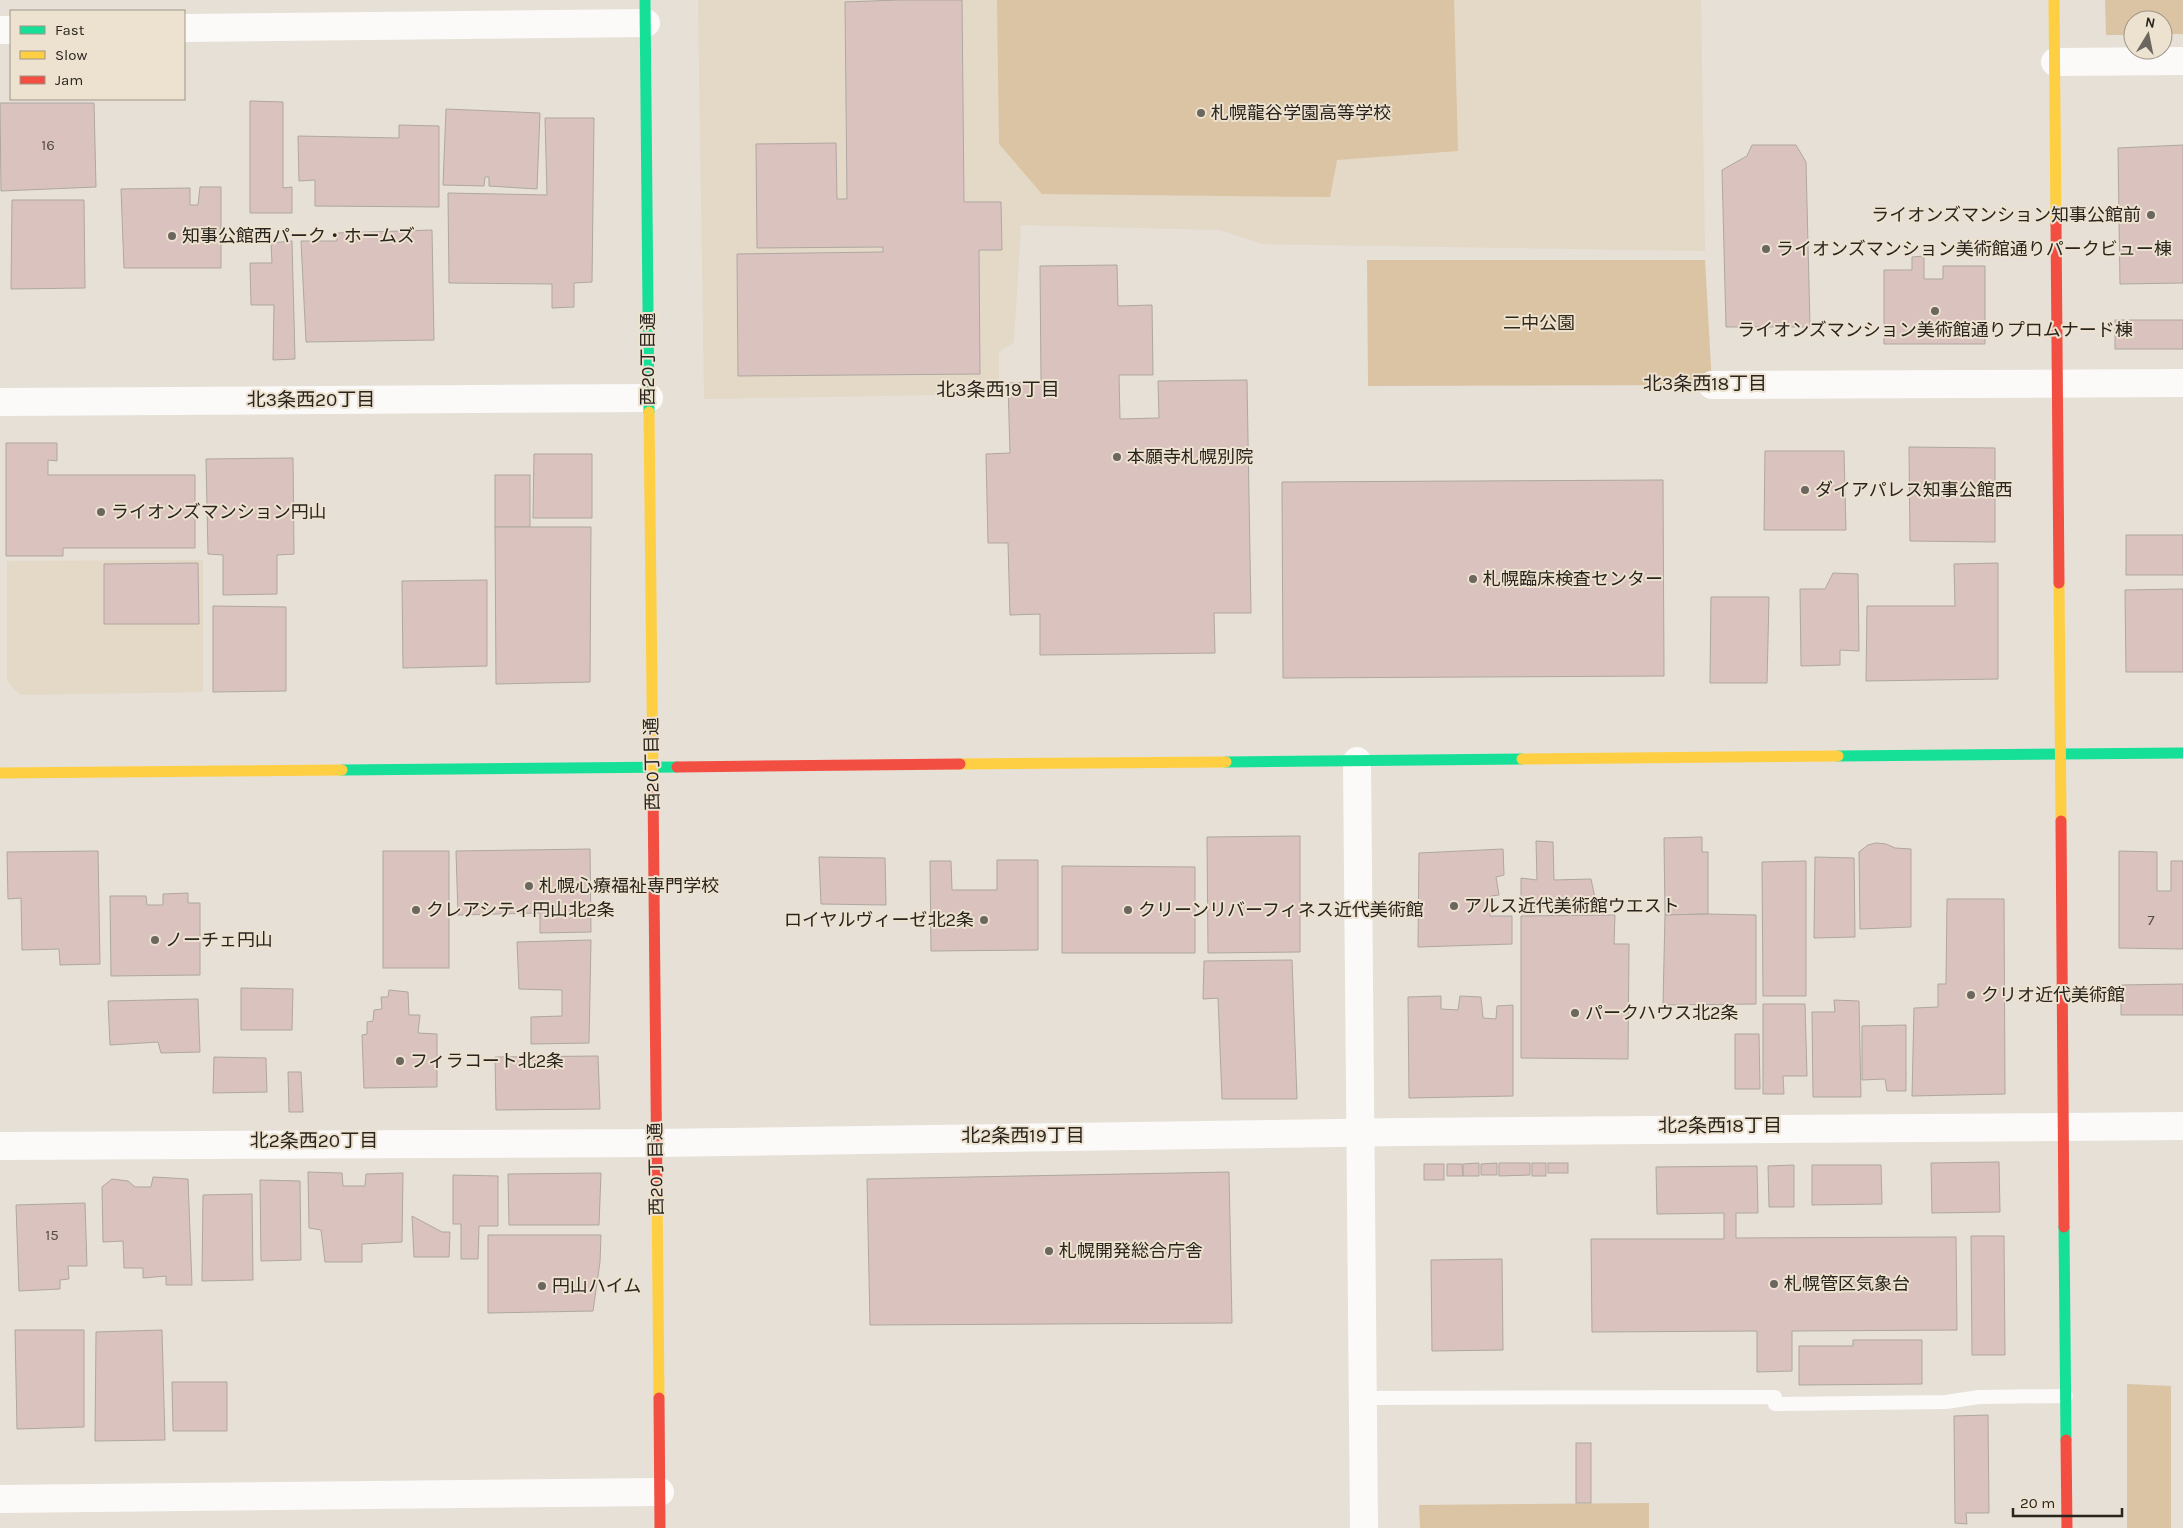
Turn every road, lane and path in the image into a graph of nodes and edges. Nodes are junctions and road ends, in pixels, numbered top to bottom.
1 (2054, 0) edge
2 (646, 11) edge
3 (185, 28) edge
4 (2183, 61) edge
5 (2055, 62) junction
6 (2183, 383) edge
7 (2057, 384) junction
8 (1712, 386) dead end
9 (648, 398) junction
10 (0, 402) edge
11 (2183, 753) edge
12 (2060, 754) junction
13 (1357, 761) junction
14 (652, 768) junction
15 (0, 773) edge
16 (2183, 1126) edge
17 (2063, 1127) junction
18 (1361, 1133) junction
19 (656, 1142) junction
20 (0, 1146) edge
21 (2066, 1396) junction
22 (1363, 1398) junction
23 (660, 1492) junction
24 (0, 1499) edge
25 (660, 1528) edge
26 (1364, 1528) edge
27 (2067, 1528) edge

1 - 5 street
2 - 3 street
2 - 9 street, 西20丁目通
4 - 5 street
5 - 7 street
6 - 7 street
7 - 8 street
7 - 12 street
9 - 10 street
9 - 14 street, 西20丁目通
11 - 12 street
12 - 13 street
12 - 17 street
13 - 14 street
13 - 18 street
14 - 15 street
14 - 19 street, 西20丁目通
16 - 17 street
17 - 18 street
17 - 21 street
18 - 19 street
18 - 22 street
19 - 20 street
19 - 23 street, 西20丁目通
21 - 22 lane
21 - 27 street
22 - 26 street
23 - 24 street
23 - 25 street, 西20丁目通

